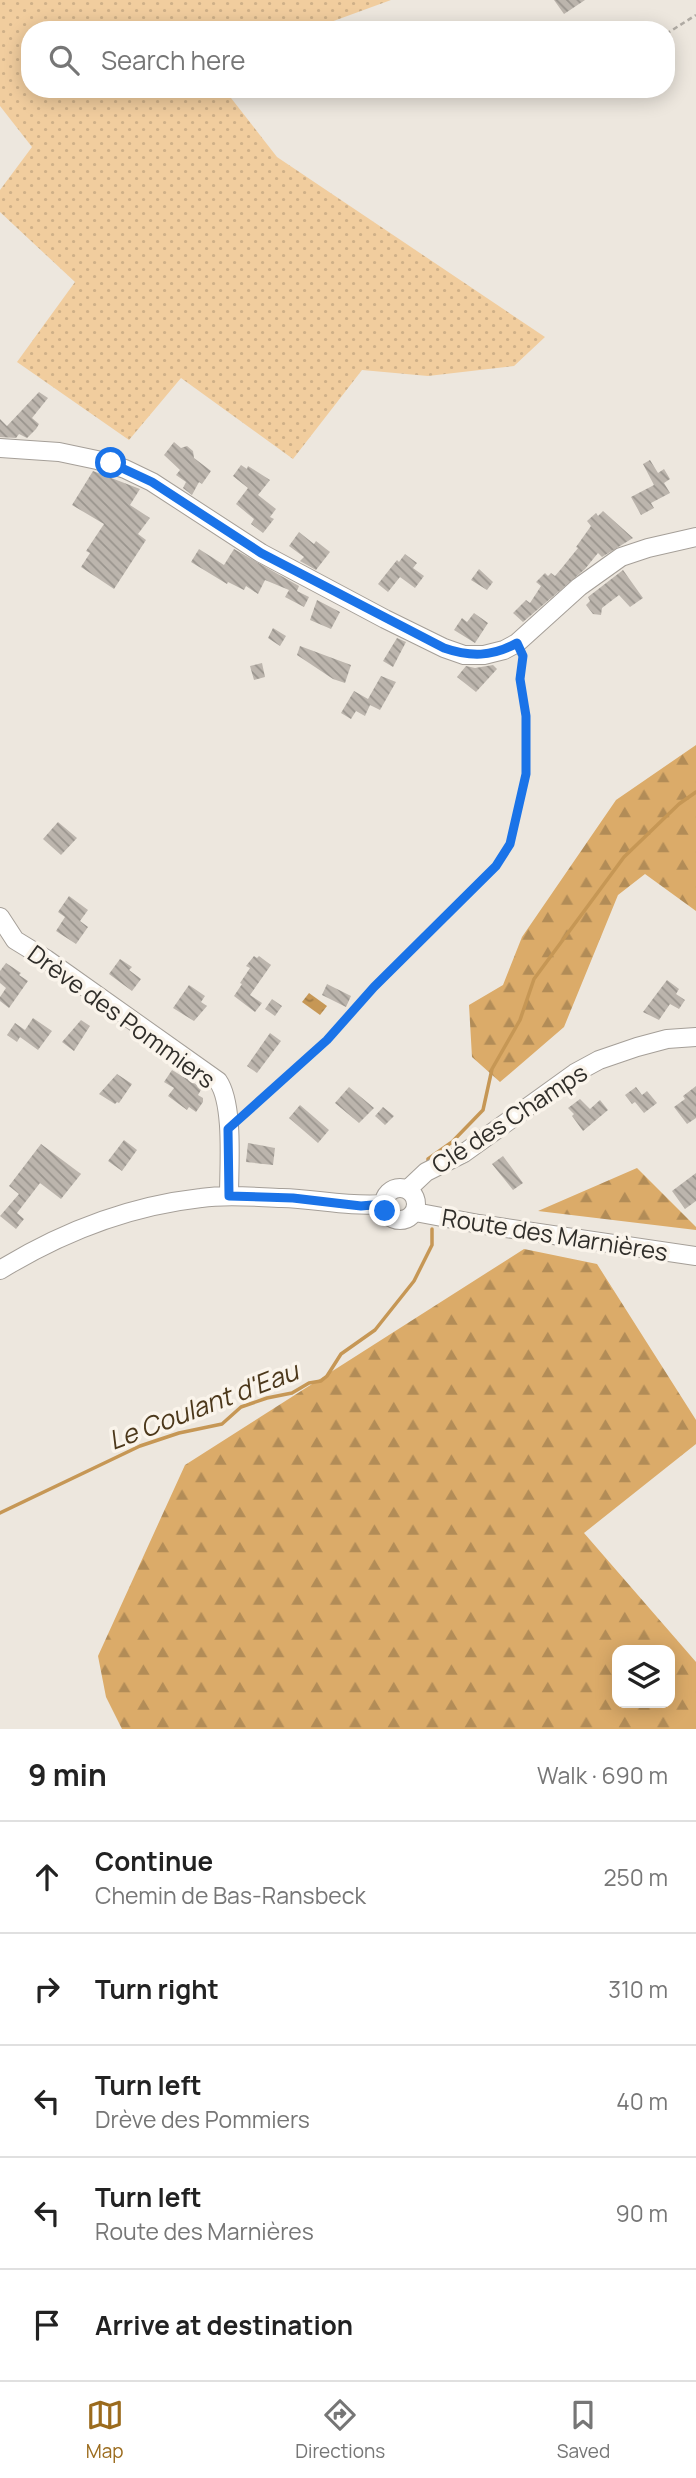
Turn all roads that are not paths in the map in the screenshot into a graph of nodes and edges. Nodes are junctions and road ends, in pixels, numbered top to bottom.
1 (0, 448) edge
2 (696, 537) edge
3 (0, 917) edge
4 (8, 944) edge
5 (696, 1037) edge
6 (408, 1189) junction
7 (229, 1196) junction
8 (383, 1204) junction
9 (415, 1212) junction
10 (696, 1256) edge
11 (0, 1270) edge

1 - 2 street
3 - 4 street
4 - 7 street, Drève des Pommiers
5 - 6 street, Clé des Champs
6 - 8 street
6 - 9 street, Route des Marnières
7 - 8 street, Route des Marnières
7 - 11 street, Route des Marnières
8 - 9 street, Route des Marnières
9 - 10 street, Route des Marnières

